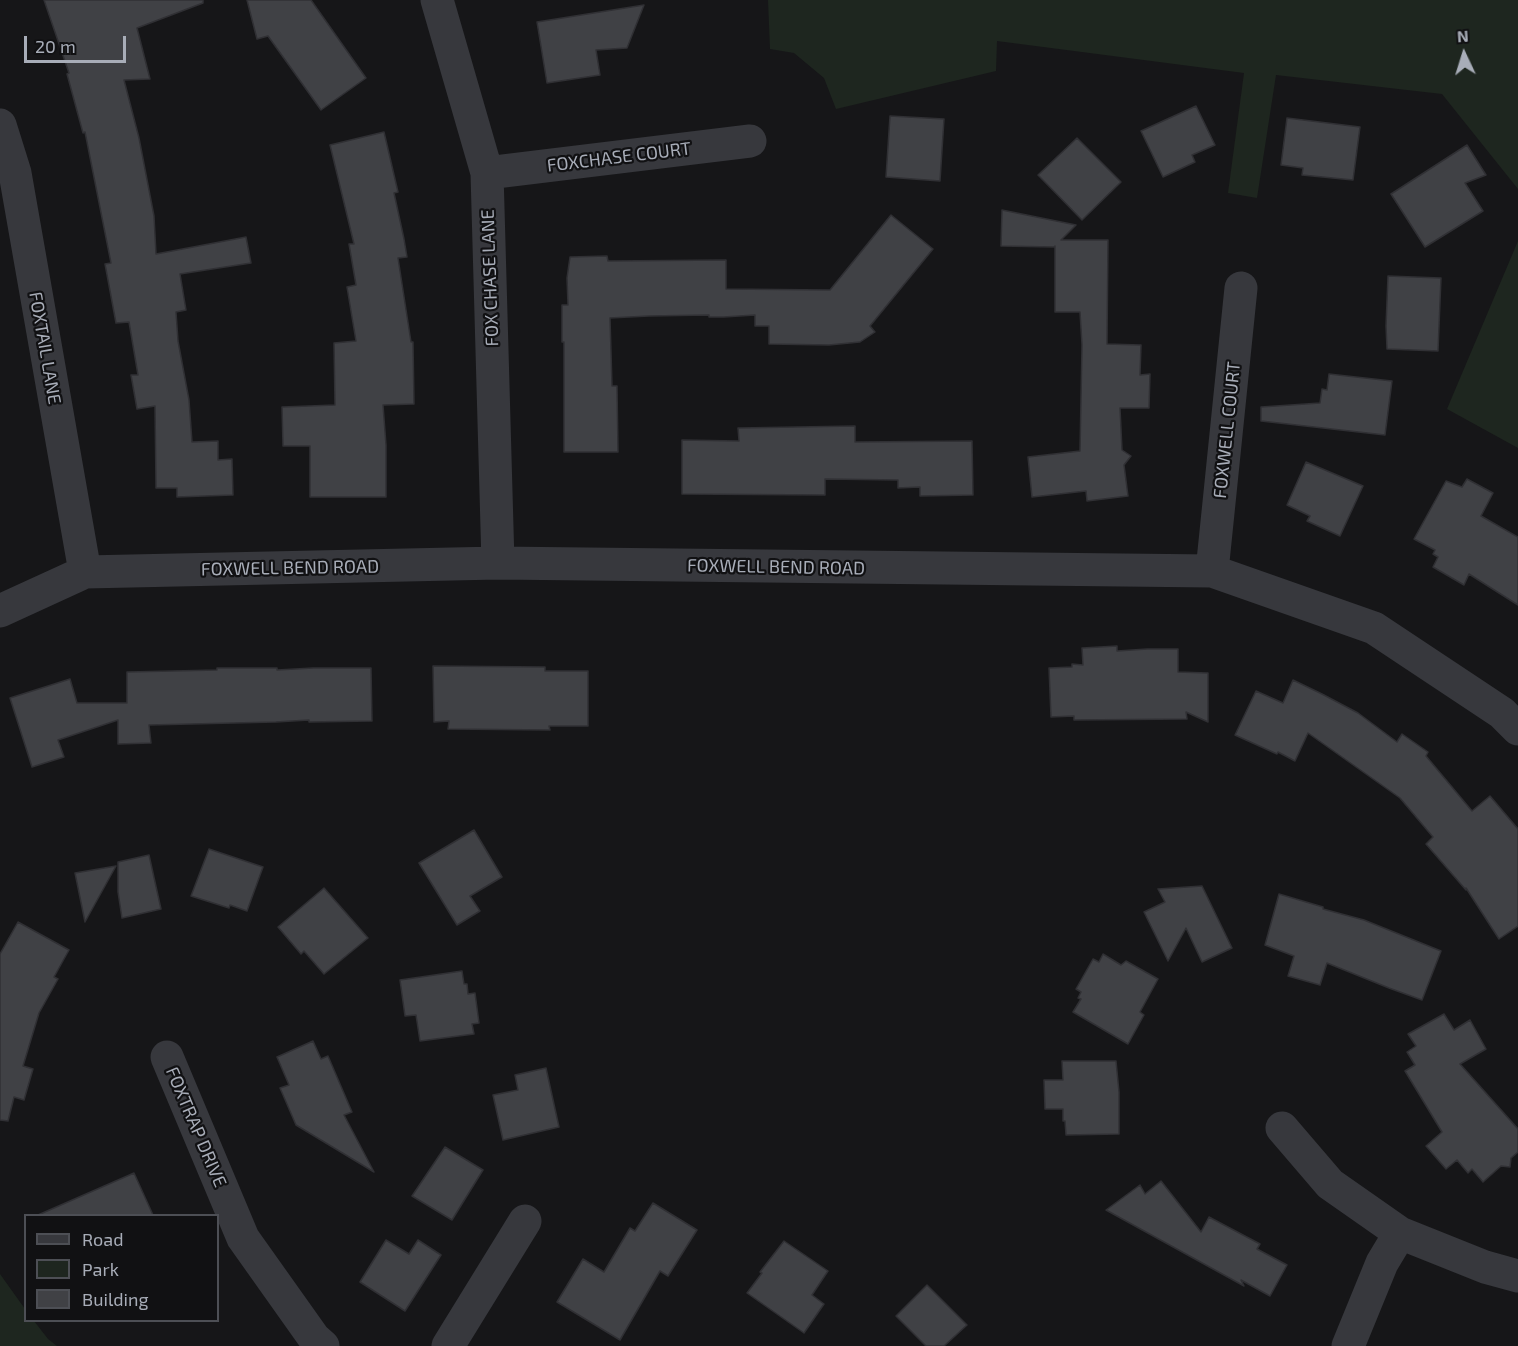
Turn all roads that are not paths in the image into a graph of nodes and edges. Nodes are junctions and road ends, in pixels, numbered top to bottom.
1 (437, 0) edge
2 (0, 124) edge
3 (750, 141) dead end
4 (487, 173) junction
5 (1241, 288) dead end
6 (498, 563) junction
7 (1212, 571) junction
8 (85, 572) junction
9 (0, 611) edge
10 (1518, 729) edge
11 (167, 1057) dead end
12 (1281, 1128) dead end
13 (525, 1221) dead end
14 (1400, 1233) junction
15 (1518, 1276) edge
16 (323, 1346) edge
17 (448, 1346) edge
18 (1348, 1346) edge

1 - 4 street, FOX CHASE LANE
2 - 8 street, FOXTAIL LANE
3 - 4 street, FOXCHASE COURT
4 - 6 street, FOX CHASE LANE
5 - 7 street, FOXWELL COURT
6 - 7 street, FOXWELL BEND ROAD
6 - 8 street, FOXWELL BEND ROAD
7 - 10 street, FOXWELL BEND ROAD
8 - 9 street, FOXWELL BEND ROAD
11 - 16 street, FOXTRAP DRIVE
12 - 14 street
13 - 17 street
14 - 15 street
14 - 18 street

